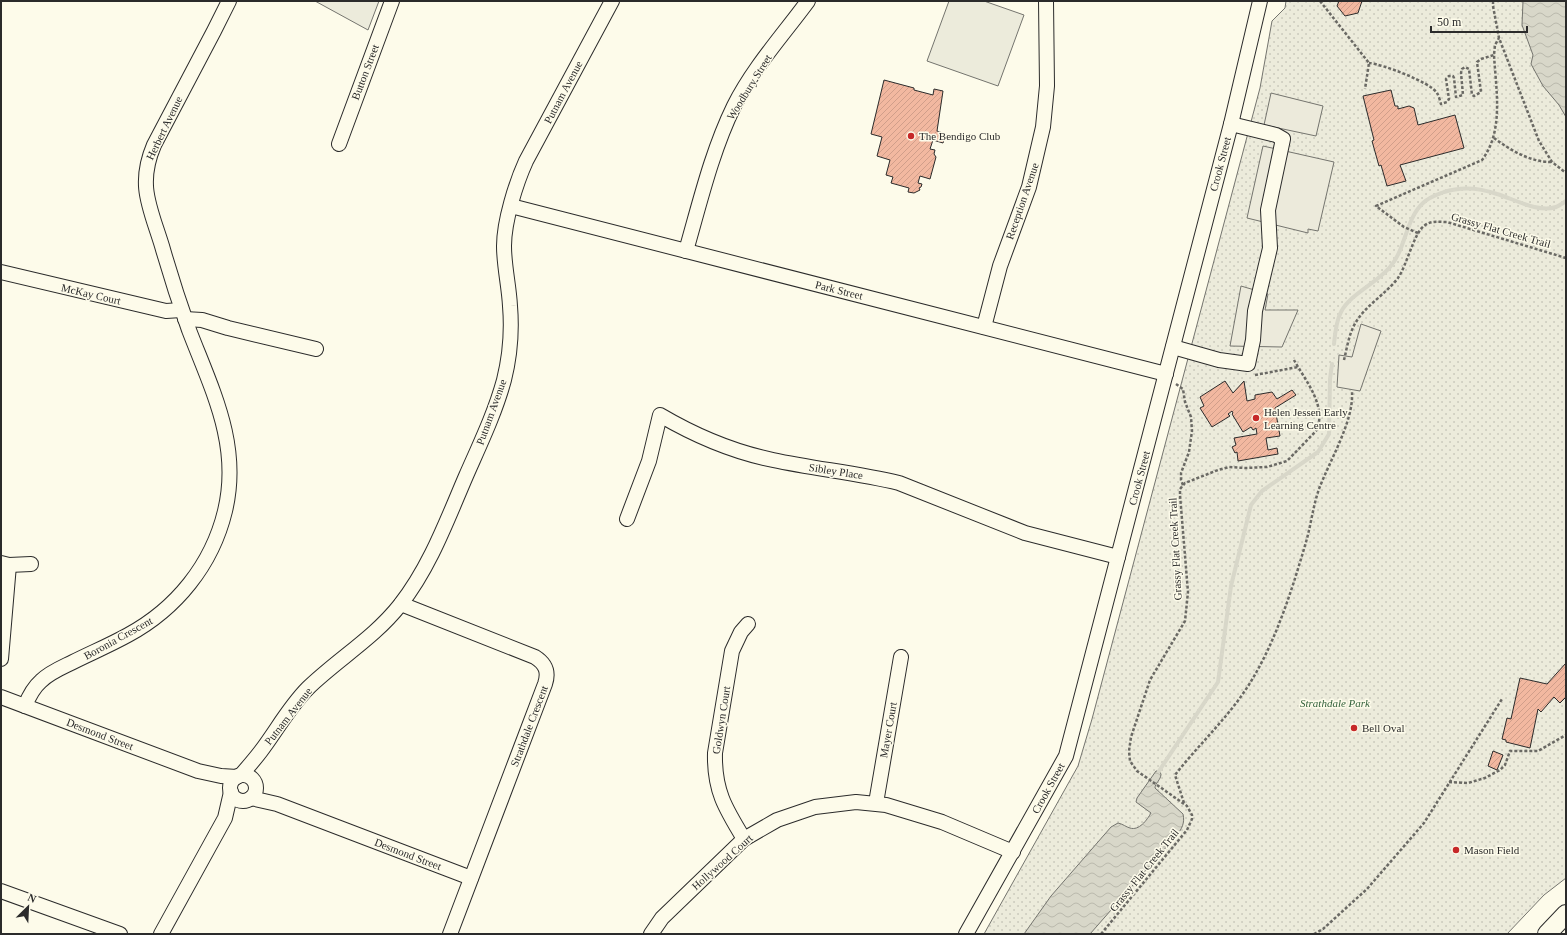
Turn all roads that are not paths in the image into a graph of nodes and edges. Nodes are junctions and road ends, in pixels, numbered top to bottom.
1 (229, 1) edge
2 (392, 1) edge
3 (612, 1) edge
4 (808, 1) edge
5 (1046, 1) edge
6 (1260, 1) edge
7 (1231, 124) junction
8 (339, 144) dead end
9 (511, 206) junction
10 (686, 251) junction
11 (1, 272) edge
12 (183, 314) junction
13 (984, 327) junction
14 (1173, 347) junction
15 (316, 349) dead end
16 (1165, 378) junction
17 (627, 519) dead end
18 (1118, 558) junction
19 (5, 564) edge
20 (31, 564) dead end
21 (401, 604) junction
22 (748, 624) dead end
23 (901, 657) dead end
24 (1, 659) edge
25 (1, 697) edge
26 (25, 706) junction
27 (262, 750) junction
28 (198, 771) junction
29 (239, 776) junction
30 (231, 791) junction
31 (251, 793) junction
32 (876, 803) junction
33 (225, 818) junction
34 (744, 839) junction
35 (1013, 852) junction
36 (471, 878) junction
37 (1, 891) edge
38 (1566, 914) edge
39 (120, 934) edge
40 (161, 934) edge
41 (450, 934) edge
42 (651, 934) edge
43 (966, 934) edge
44 (1547, 934) edge

1 - 12 street, Herbert Avenue
2 - 8 street, Button Street
3 - 9 street, Putnam Avenue
4 - 10 street, Woodbury Street
5 - 13 street, Reception Avenue
6 - 7 street, Crook Street
7 - 14 street, Crook Street
7 - 14 street
9 - 10 street, Park Street
9 - 21 street, Putnam Avenue
10 - 13 street, Park Street
11 - 12 street, McKay Court
12 - 15 street, McKay Court
12 - 26 street, Boronia Crescent
13 - 16 street, Park Street
14 - 16 street, Crook Street
16 - 18 street, Crook Street
17 - 18 street, Sibley Place
18 - 35 street, Crook Street
19 - 20 street
19 - 24 street
21 - 27 street, Putnam Avenue
21 - 36 street, Strathdale Crescent
22 - 34 street, Goldwyn Court
23 - 32 street, Mayer Court
25 - 26 street, Desmond Street
26 - 28 street, Desmond Street
27 - 29 street, Putnam Avenue
27 - 31 street, Putnam Avenue
28 - 29 street, Desmond Street
28 - 30 street, Desmond Street
29 - 30 street
29 - 31 street
30 - 31 street
30 - 33 street
31 - 33 street
31 - 36 street, Desmond Street
32 - 34 street, Hollywood Court
32 - 35 street, Hollywood Court
33 - 40 street
34 - 42 street, Hollywood Court
35 - 43 street, Crook Street
36 - 41 street, Strathdale Crescent
37 - 39 street
38 - 44 main road

